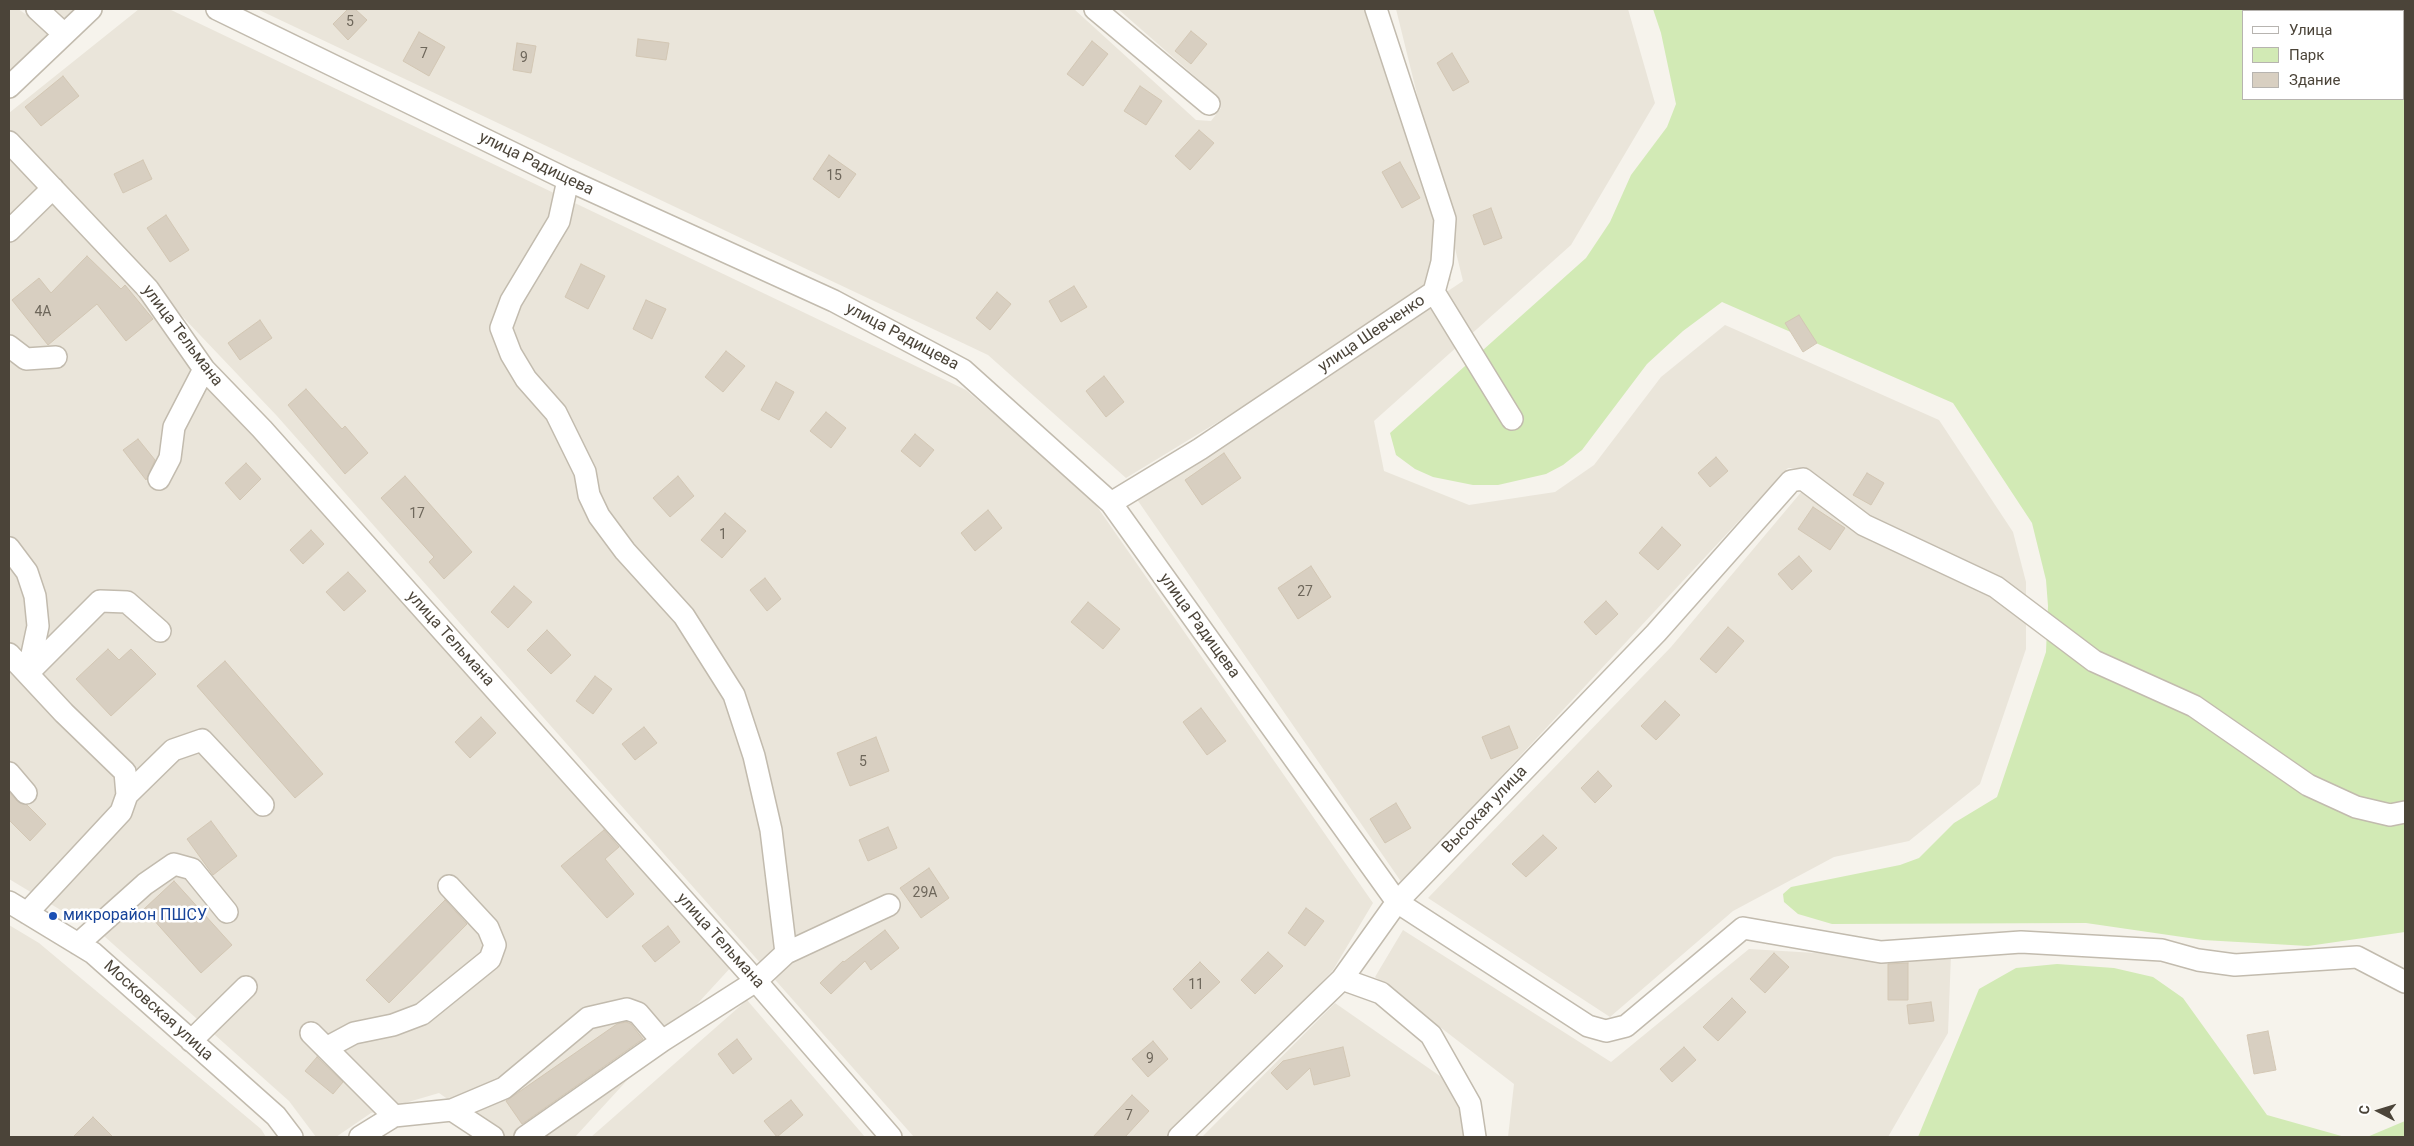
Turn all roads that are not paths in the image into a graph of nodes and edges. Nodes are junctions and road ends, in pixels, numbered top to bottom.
1 (37, 9) edge
2 (91, 9) edge
3 (217, 9) edge
4 (1095, 9) edge
5 (1376, 9) edge
6 (64, 34) junction
7 (9, 87) edge
8 (1209, 104) dead end
9 (9, 142) edge
10 (568, 180) junction
11 (52, 188) junction
12 (9, 231) edge
13 (1434, 292) junction
14 (9, 346) edge
15 (56, 357) dead end
16 (204, 369) junction
17 (1512, 419) dead end
18 (159, 478) dead end
19 (1111, 503) junction
20 (9, 548) edge
21 (160, 631) dead end
22 (9, 654) edge
23 (28, 673) junction
24 (9, 773) edge
25 (26, 793) dead end
26 (127, 794) junction
27 (263, 805) dead end
28 (2405, 812) edge
29 (449, 886) dead end
30 (9, 902) edge
31 (1397, 902) junction
32 (889, 905) dead end
33 (227, 912) dead end
34 (27, 913) junction
35 (78, 944) junction
36 (786, 953) junction
37 (1342, 978) junction
38 (756, 981) junction
39 (2405, 982) edge
40 (246, 987) dead end
41 (311, 1033) dead end
42 (192, 1041) junction
43 (662, 1041) junction
44 (326, 1048) junction
45 (452, 1110) junction
46 (394, 1116) junction
47 (292, 1137) edge
48 (360, 1137) edge
49 (493, 1137) edge
50 (524, 1137) edge
51 (891, 1137) edge
52 (1179, 1137) edge
53 (1475, 1137) edge

1 - 6 street
2 - 6 street
3 - 10 street, улица Радищева
4 - 8 street
5 - 13 street, улица Шевченко
6 - 7 street
9 - 11 street, улица Тельмана
10 - 19 street, улица Радищева
10 - 36 street
11 - 12 street
11 - 16 street, улица Тельмана
13 - 17 street
13 - 19 street, улица Шевченко
14 - 15 street
16 - 18 street
16 - 38 street, улица Тельмана
19 - 31 street, улица Радищева
20 - 23 street
21 - 23 street
22 - 23 street
23 - 26 street
24 - 25 street
26 - 27 street
26 - 34 street
28 - 31 street, Высокая улица
29 - 44 street
30 - 34 street, Московская улица
31 - 37 street, Высокая улица
31 - 39 street
32 - 36 street
33 - 35 street
34 - 35 street, Московская улица
35 - 42 street, Московская улица
36 - 38 street
37 - 52 street, Высокая улица
37 - 53 street
38 - 43 street
38 - 51 street, улица Тельмана
40 - 42 street
41 - 44 street
42 - 47 street, Московская улица
43 - 45 street
43 - 50 street
44 - 46 street
45 - 46 street
45 - 49 street
46 - 48 street

